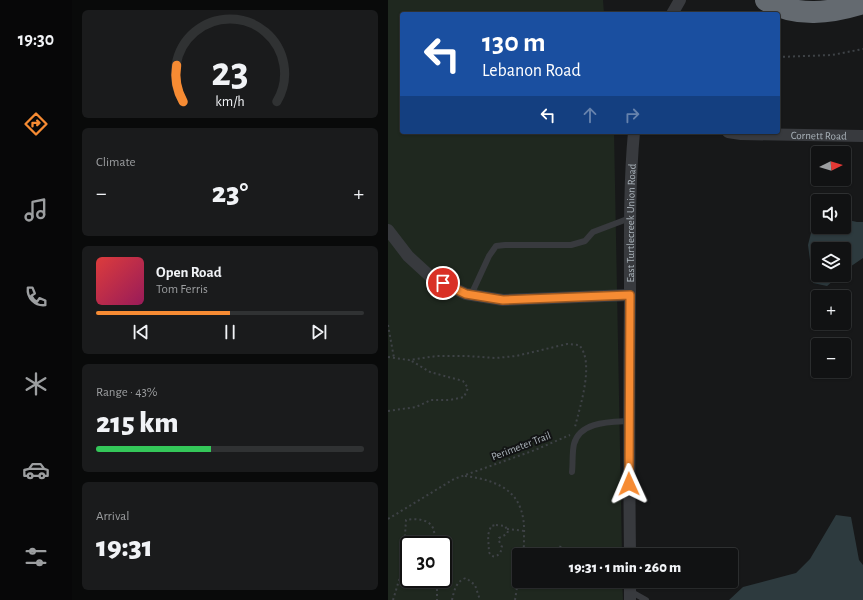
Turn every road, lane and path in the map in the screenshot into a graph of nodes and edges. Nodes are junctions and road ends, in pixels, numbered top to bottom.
1 (680, 0) edge
2 (766, 0) edge
3 (863, 3) edge
4 (673, 12) edge
5 (863, 49) edge
6 (780, 57) edge
7 (634, 134) edge
8 (742, 134) edge
9 (863, 136) edge
10 (630, 218) junction
11 (388, 230) edge
12 (471, 295) junction
13 (630, 295) junction
14 (388, 325) edge
15 (388, 357) edge
16 (394, 358) junction
17 (409, 360) junction
18 (388, 411) edge
19 (629, 421) junction
20 (584, 430) junction
21 (574, 434) junction
22 (572, 472) dead end
23 (464, 476) junction
24 (388, 519) edge
25 (507, 529) junction
26 (525, 531) junction
27 (405, 536) edge
28 (434, 536) edge
29 (561, 545) dead end
30 (524, 548) edge
31 (560, 548) edge
32 (630, 548) edge
33 (400, 574) edge
34 (437, 588) edge
35 (517, 588) edge
36 (630, 591) edge
37 (393, 600) edge
38 (437, 600) edge
39 (452, 600) edge
40 (480, 600) edge
41 (515, 600) edge
42 (646, 600) edge

1 - 4 street
2 - 3 highway
5 - 6 path
7 - 10 street, East Turtlecreek Union Road
8 - 9 street, Cornett Road
10 - 12 lane
10 - 13 street, East Turtlecreek Union Road
11 - 12 street
12 - 13 street
13 - 19 street, East Turtlecreek Union Road
14 - 16 path
15 - 16 path
16 - 17 path
17 - 18 path
17 - 21 path
19 - 20 lane
19 - 32 street, East Turtlecreek Union Road
20 - 21 path, Perimeter Trail
20 - 22 lane
21 - 23 path, Perimeter Trail
23 - 24 path, Perimeter Trail
23 - 26 path
25 - 25 path
25 - 26 path
26 - 30 path
27 - 28 path
29 - 31 path
33 - 37 path
34 - 38 path
35 - 41 path
36 - 42 lane
39 - 40 path

